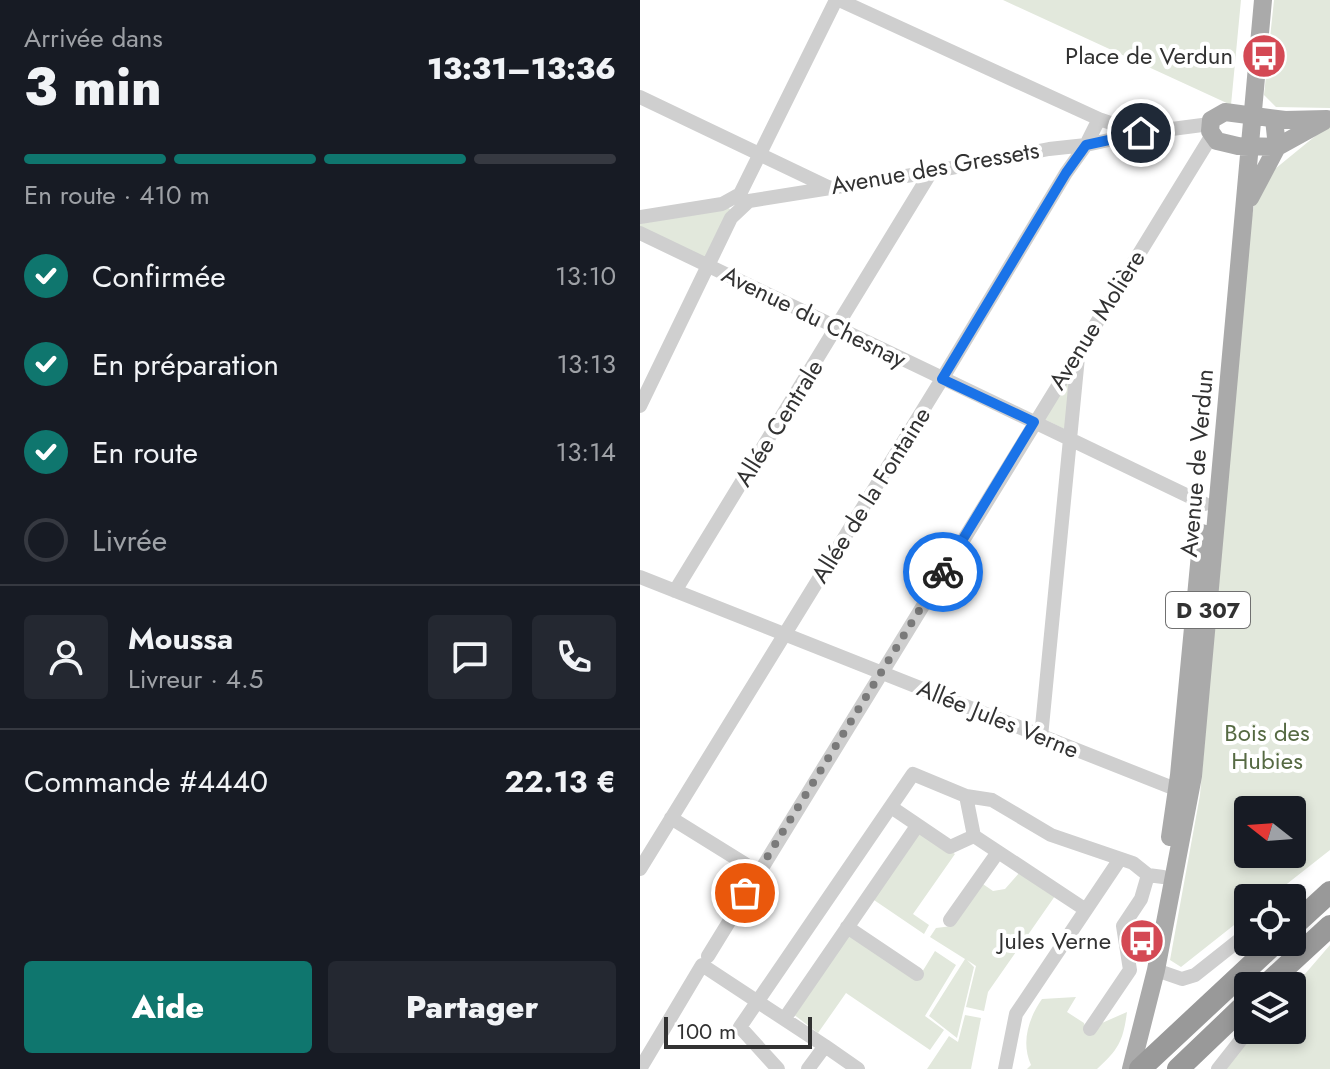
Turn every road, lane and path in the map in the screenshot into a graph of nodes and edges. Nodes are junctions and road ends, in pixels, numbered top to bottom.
1 (838, 0) edge
2 (1251, 0) edge
3 (1263, 0) edge
4 (640, 97) edge
5 (1247, 114) junction
6 (1328, 118) edge
7 (1099, 119) junction
8 (1274, 119) junction
9 (1211, 130) junction
10 (1141, 133) junction
11 (1296, 136) junction
12 (1086, 145) junction
13 (1244, 146) junction
14 (1277, 147) junction
15 (761, 155) junction
16 (931, 172) junction
17 (1262, 174) junction
18 (828, 187) junction
19 (1244, 211) junction
20 (642, 219) edge
21 (640, 233) edge
22 (708, 267) junction
23 (838, 328) junction
24 (1078, 352) junction
25 (942, 379) junction
26 (640, 406) edge
27 (1034, 422) junction
28 (1070, 441) junction
29 (1205, 504) junction
30 (640, 577) edge
31 (675, 591) junction
32 (784, 636) junction
33 (881, 673) junction
34 (1041, 737) junction
35 (1178, 790) junction
36 (966, 796) junction
37 (891, 807) junction
38 (671, 818) junction
39 (917, 826) junction
40 (974, 836) junction
41 (998, 852) junction
42 (1120, 859) junction
43 (640, 869) edge
44 (758, 872) junction
45 (1156, 876) junction
46 (1330, 892) edge
47 (1086, 910) junction
48 (1306, 914) edge
49 (950, 920) dead end
50 (1330, 926) edge
51 (847, 927) junction
52 (1234, 944) edge
53 (1260, 956) edge
54 (705, 961) junction
55 (1156, 970) junction
56 (1280, 972) edge
57 (917, 974) dead end
58 (759, 1000) junction
59 (1234, 1015) edge
60 (785, 1018) junction
61 (1090, 1029) dead end
62 (1238, 1044) edge
63 (825, 1046) junction
64 (1136, 1068) edge
65 (640, 1069) edge
66 (778, 1069) edge
67 (808, 1069) edge
68 (858, 1069) edge
69 (1005, 1069) edge
70 (1178, 1069) edge
71 (1218, 1069) edge

1 - 7 street
1 - 15 street
2 - 5 main road, Avenue de Verdun / D 307
3 - 5 main road, Avenue de Verdun / D 307
4 - 15 street
5 - 8 main road
5 - 9 main road
5 - 13 main road, Avenue de Verdun / D 307
6 - 8 main road
6 - 11 main road
7 - 10 street
7 - 12 street, Allée de la Fontaine
8 - 14 main road
9 - 10 street, Avenue des Gressets
9 - 13 main road
9 - 24 street, Avenue Molière
10 - 12 street, Avenue des Gressets
11 - 14 main road
11 - 17 main road
12 - 16 street, Avenue des Gressets
12 - 25 street, Allée de la Fontaine
13 - 14 main road
13 - 19 main road, Avenue de Verdun / D 307
13 - 29 main road, Avenue de Verdun / D 307
14 - 17 main road
15 - 18 street
15 - 20 street
16 - 18 street, Avenue des Gressets
16 - 23 street, Allée Centrale
17 - 19 main road
18 - 22 street, Avenue des Gressets
19 - 55 main road, Avenue de Verdun / D 307
21 - 22 street, Avenue du Chesnay
22 - 23 street, Avenue du Chesnay
22 - 26 street
23 - 25 street, Avenue du Chesnay
23 - 31 street, Allée Centrale
24 - 27 street, Avenue Molière
24 - 28 street
25 - 27 street, Avenue du Chesnay
25 - 32 street, Allée de la Fontaine
27 - 28 street, Avenue du Chesnay
27 - 33 street, Avenue Molière
28 - 29 street, Avenue du Chesnay
28 - 34 street
29 - 35 main road, Avenue de Verdun / D 307
30 - 31 street, Allée Jules Verne
31 - 32 street, Allée Jules Verne
32 - 33 street, Allée Jules Verne
32 - 38 street, Allée de la Fontaine
33 - 34 street, Allée Jules Verne
33 - 44 street, Avenue Molière
34 - 35 street, Allée Jules Verne
35 - 45 main road, Avenue de Verdun / D 307
36 - 37 street
36 - 40 street
36 - 42 street
37 - 39 street
37 - 58 street
38 - 43 street, Allée de la Fontaine
38 - 44 street
39 - 40 street
39 - 51 street
40 - 41 street
41 - 47 street
41 - 49 street
42 - 45 street
42 - 47 street
44 - 54 street, Avenue Molière
45 - 61 street
45 - 64 main road, Avenue de Verdun / D 307
46 - 48 highway
47 - 69 street
50 - 56 highway
51 - 57 street
51 - 60 street
52 - 55 street
53 - 64 highway
54 - 58 street
54 - 65 street, Avenue Molière
55 - 64 main road, Avenue de Verdun / D 307
58 - 60 street
58 - 66 street
59 - 70 highway
60 - 63 street
62 - 71 street
63 - 67 street
63 - 68 street

